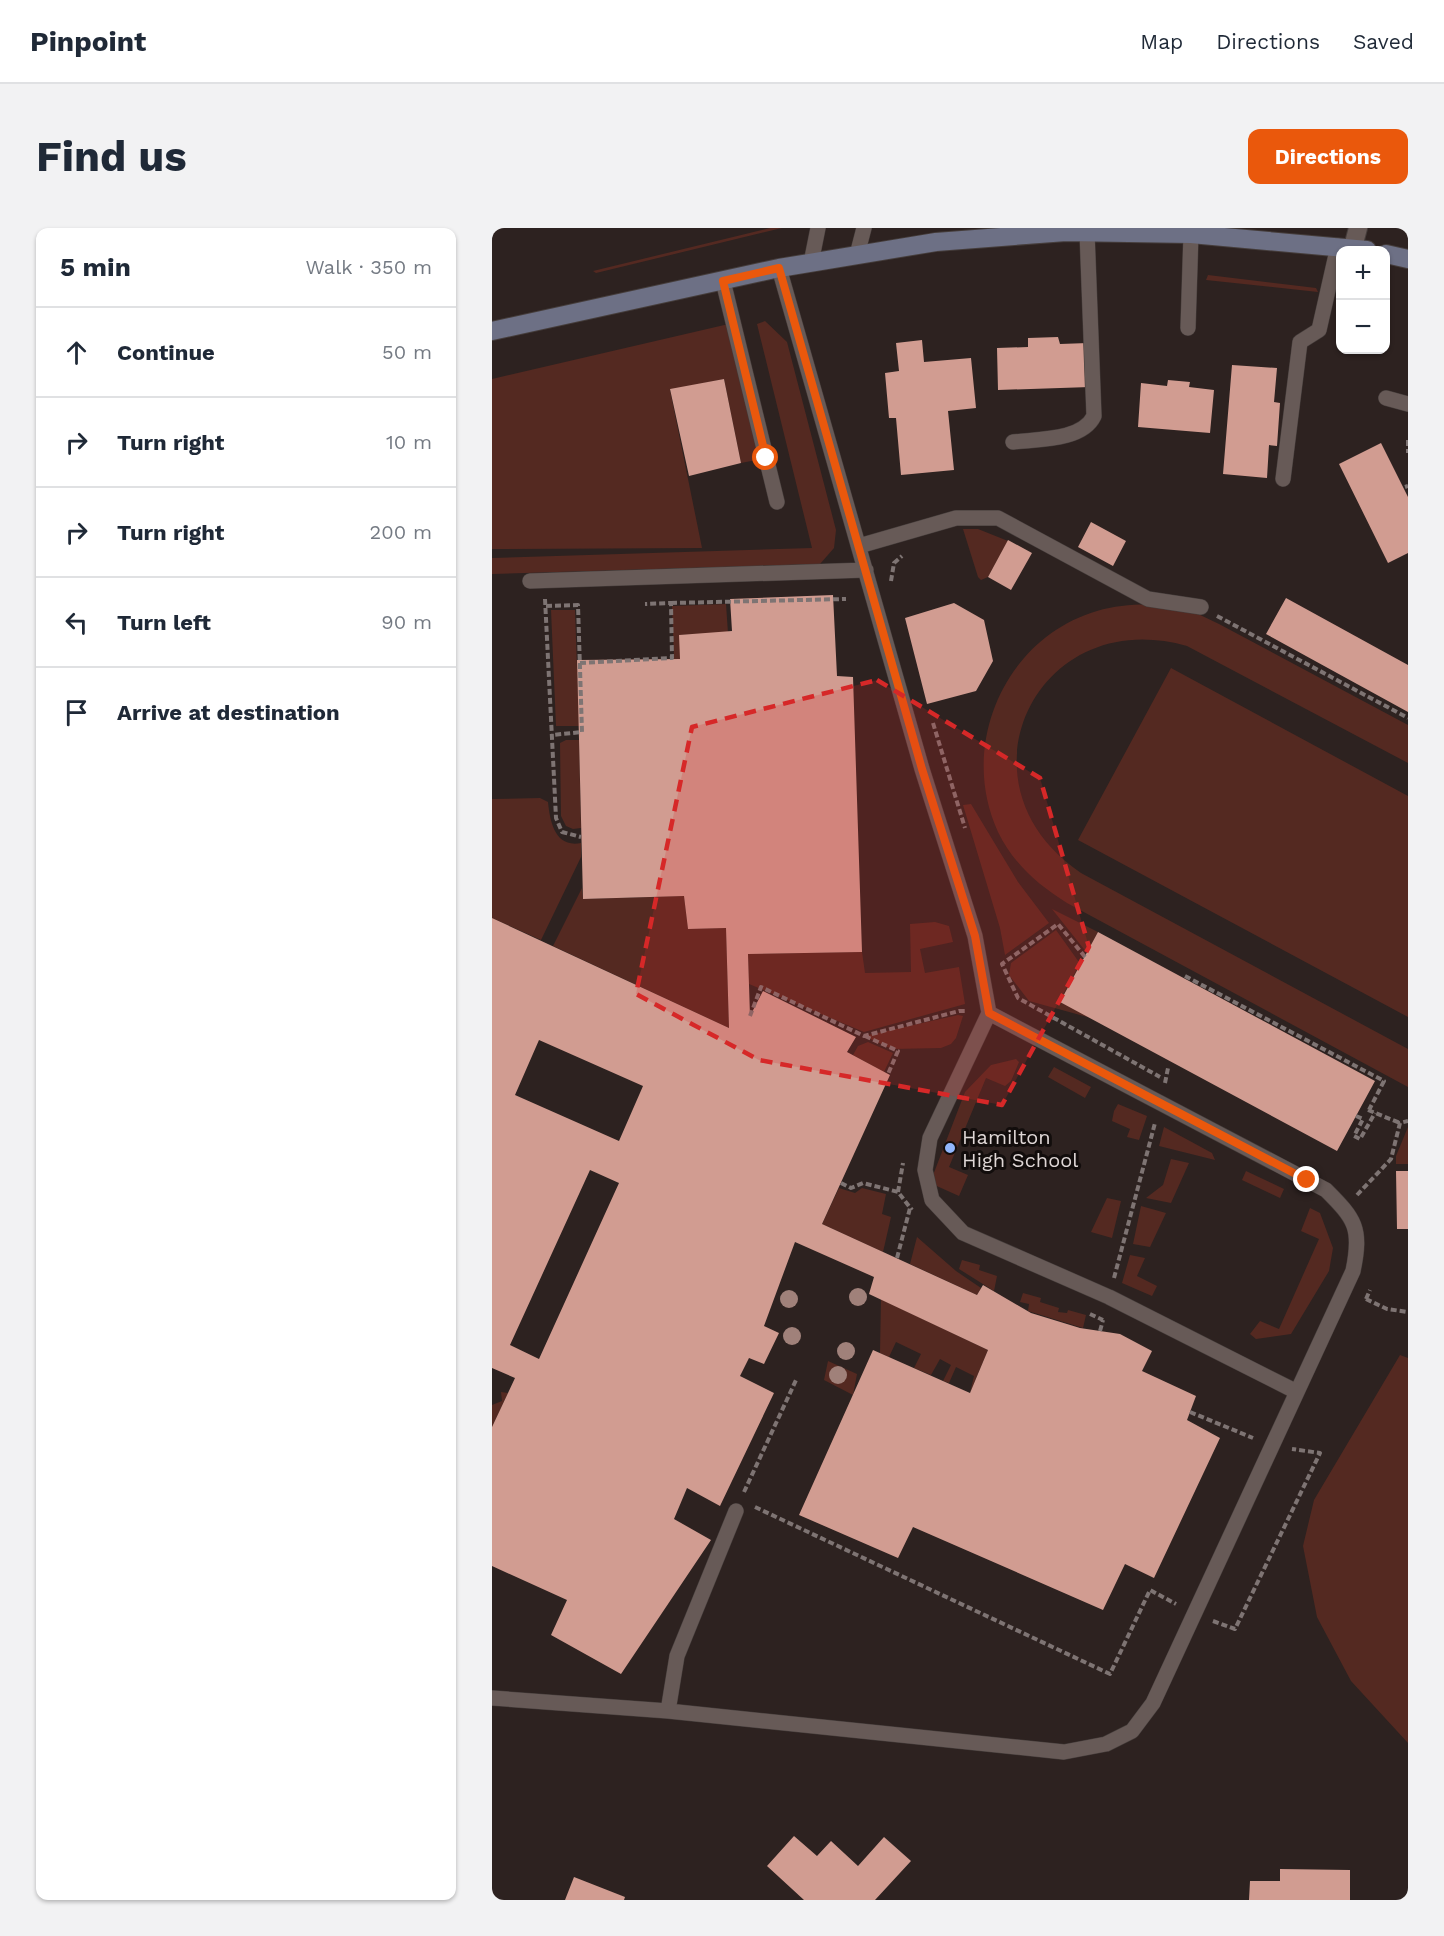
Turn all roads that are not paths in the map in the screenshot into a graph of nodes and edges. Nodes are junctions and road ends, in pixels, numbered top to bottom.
1 (818, 228) edge
2 (864, 228) edge
3 (1358, 228) edge
4 (1087, 232) junction
5 (1191, 234) junction
6 (1354, 246) edge
7 (1336, 247) edge
8 (857, 255) junction
9 (1390, 255) edge
10 (1408, 259) edge
11 (811, 262) junction
12 (779, 268) junction
13 (723, 281) junction
14 (1336, 289) edge
15 (1188, 328) dead end
16 (492, 331) edge
17 (1386, 398) dead end
18 (1408, 404) edge
19 (1013, 442) dead end
20 (1282, 479) dead end
21 (777, 502) dead end
22 (859, 546) junction
23 (866, 570) junction
24 (537, 580) road end
25 (1201, 607) road end
26 (989, 1013) junction
27 (1297, 1392) junction
28 (743, 1506) road end
29 (492, 1698) edge
30 (668, 1711) junction

1 - 11 lane
2 - 8 lane
3 - 6 street
4 - 5 main road
4 - 8 main road
4 - 19 lane
5 - 7 main road
5 - 15 lane
8 - 11 main road
9 - 10 main road
11 - 12 main road
12 - 13 main road
12 - 22 lane
13 - 16 main road
13 - 21 lane
14 - 20 lane
17 - 18 lane
22 - 23 lane
22 - 25 lane
23 - 24 lane
23 - 26 lane
26 - 27 lane
26 - 27 lane
27 - 30 lane
28 - 30 lane
29 - 30 lane

